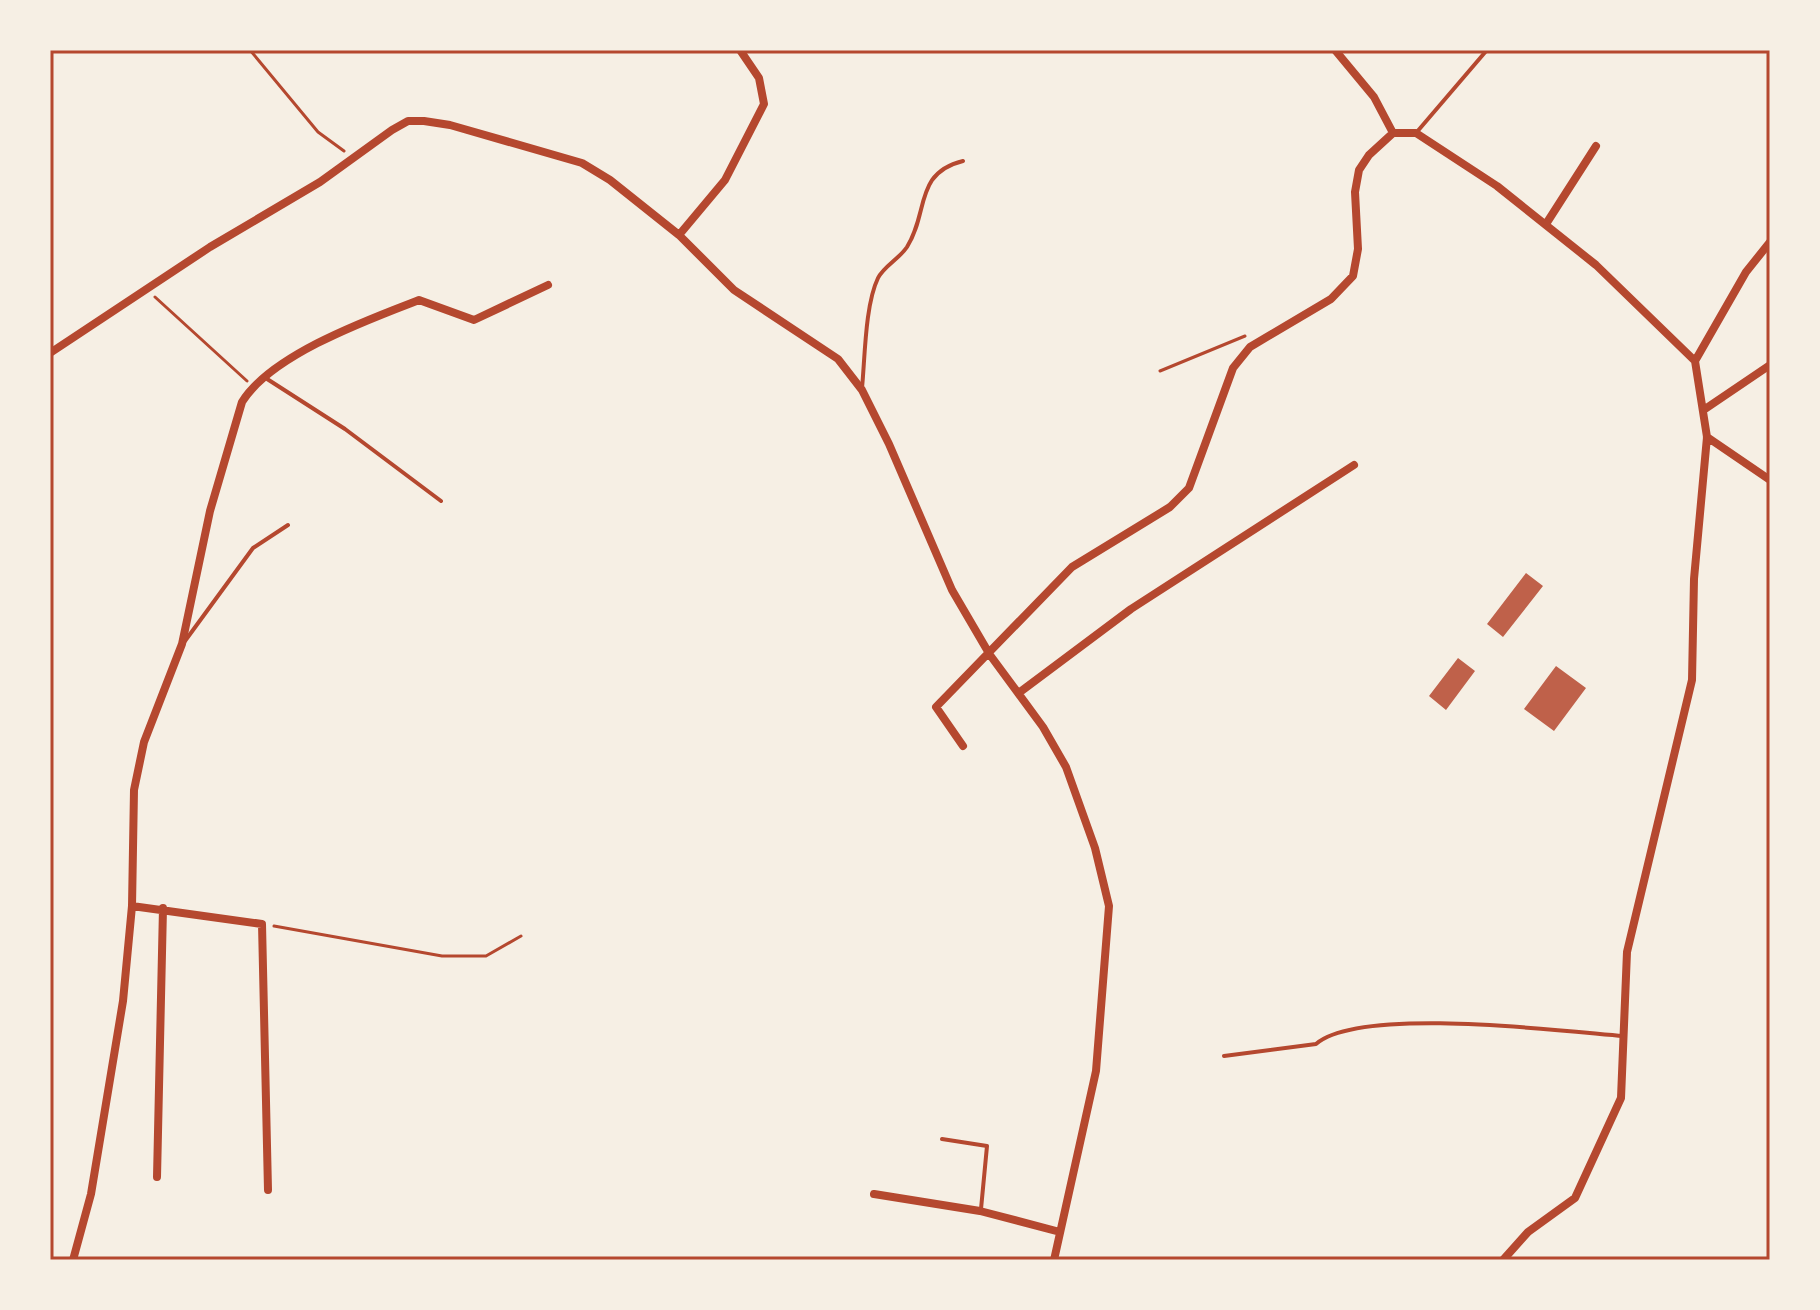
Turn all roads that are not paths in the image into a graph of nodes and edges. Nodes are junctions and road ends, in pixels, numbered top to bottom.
1 (740, 50) edge
2 (1335, 50) edge
3 (1487, 50) edge
4 (1393, 133) junction
5 (1416, 133) junction
6 (1596, 146) dead end
7 (963, 161) dead end
8 (1546, 224) junction
9 (679, 235) junction
10 (1770, 242) edge
11 (548, 285) dead end
12 (50, 353) edge
13 (1695, 361) junction
14 (1770, 365) edge
15 (262, 376) junction
16 (862, 390) junction
17 (1705, 409) junction
18 (1707, 437) junction
19 (1354, 465) dead end
20 (1770, 480) edge
21 (441, 501) dead end
22 (288, 525) dead end
23 (182, 644) junction
24 (990, 655) junction
25 (1020, 692) junction
26 (963, 746) dead end
27 (132, 906) junction
28 (163, 908) junction
29 (1623, 1036) junction
30 (1224, 1056) dead end
31 (942, 1139) dead end
32 (157, 1177) dead end
33 (268, 1190) dead end
34 (874, 1194) dead end
35 (980, 1211) junction
36 (1060, 1232) junction
37 (73, 1260) edge
38 (1054, 1260) edge
39 (1503, 1260) edge

1 - 9 street
2 - 4 street
3 - 5 lane
4 - 5 street
4 - 24 street
5 - 8 street
6 - 8 street
7 - 16 lane
8 - 13 street
9 - 12 street
9 - 16 street
10 - 13 street
11 - 15 street
13 - 17 street
14 - 17 street
15 - 21 lane
15 - 23 street
16 - 24 street
17 - 18 street
18 - 20 street
18 - 29 street
19 - 25 street
22 - 23 lane
23 - 27 street
24 - 25 street
24 - 26 street
25 - 36 street
27 - 28 street
27 - 37 street
28 - 32 street
28 - 33 street
29 - 30 lane
29 - 39 street
31 - 35 lane
34 - 35 street
35 - 36 street
36 - 38 street

